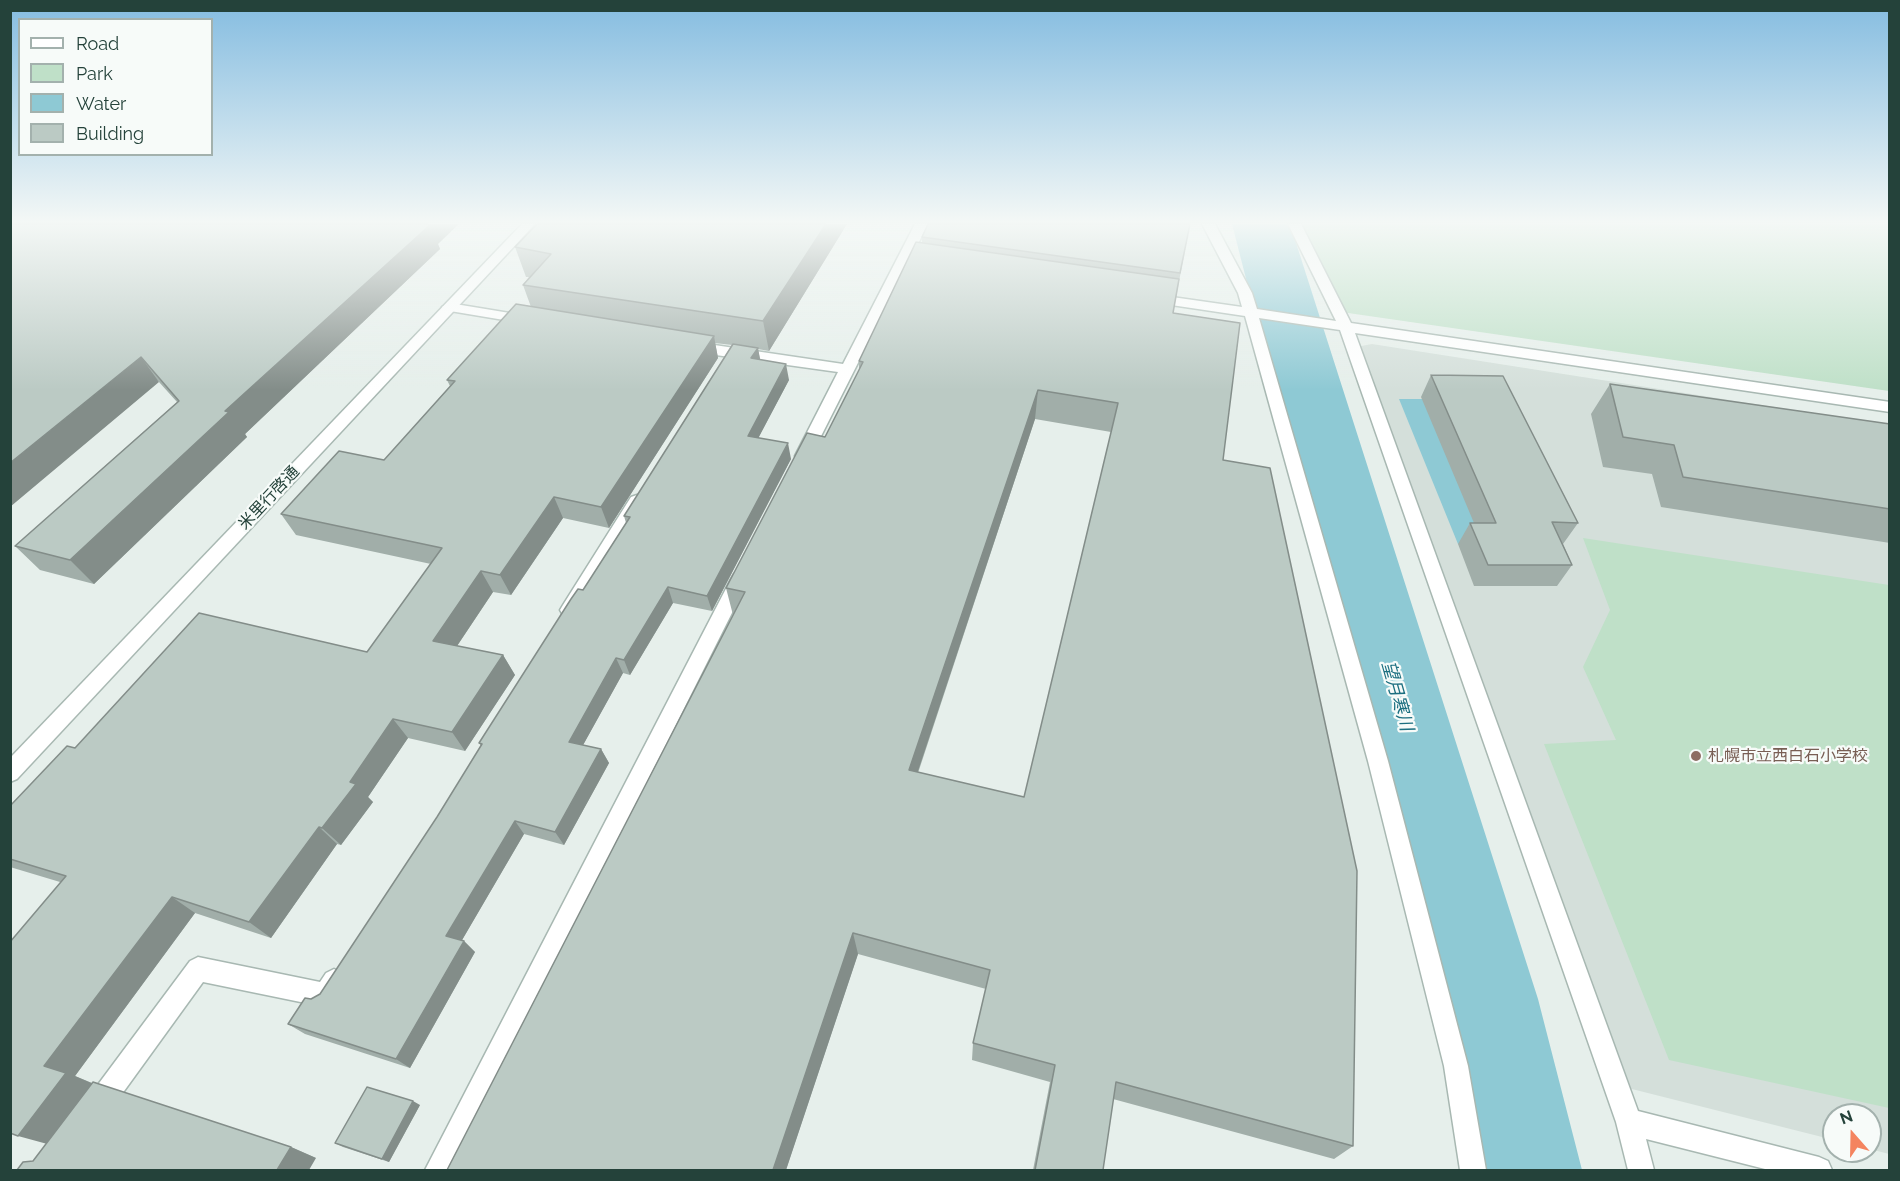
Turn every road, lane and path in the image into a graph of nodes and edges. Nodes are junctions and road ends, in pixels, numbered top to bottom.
1 (476, 279) edge
2 (900, 279) edge
3 (1238, 279) edge
4 (1322, 279) edge
5 (1134, 296) edge
6 (449, 307) junction
7 (1250, 312) junction
8 (543, 322) edge
9 (1346, 327) junction
10 (684, 345) edge
11 (731, 353) junction
12 (848, 369) junction
13 (718, 373) edge
14 (1890, 407) edge
15 (794, 474) edge
16 (649, 483) edge
17 (751, 559) edge
18 (560, 624) edge
19 (10, 773) edge
20 (344, 965) edge
21 (1629, 1122) junction
22 (86, 1123) edge
23 (438, 1170) edge
24 (1473, 1170) edge
25 (1641, 1170) edge
26 (1819, 1170) edge

1 - 6 street, 米里行啓通
2 - 12 street
3 - 7 street
4 - 9 street
5 - 7 street
6 - 8 street
6 - 19 street, 米里行啓通
7 - 9 street
7 - 24 street
9 - 14 street
9 - 21 street
10 - 11 street
11 - 12 street
11 - 13 street
12 - 15 street
16 - 18 street
17 - 23 street
20 - 22 street
21 - 25 street
21 - 26 street

